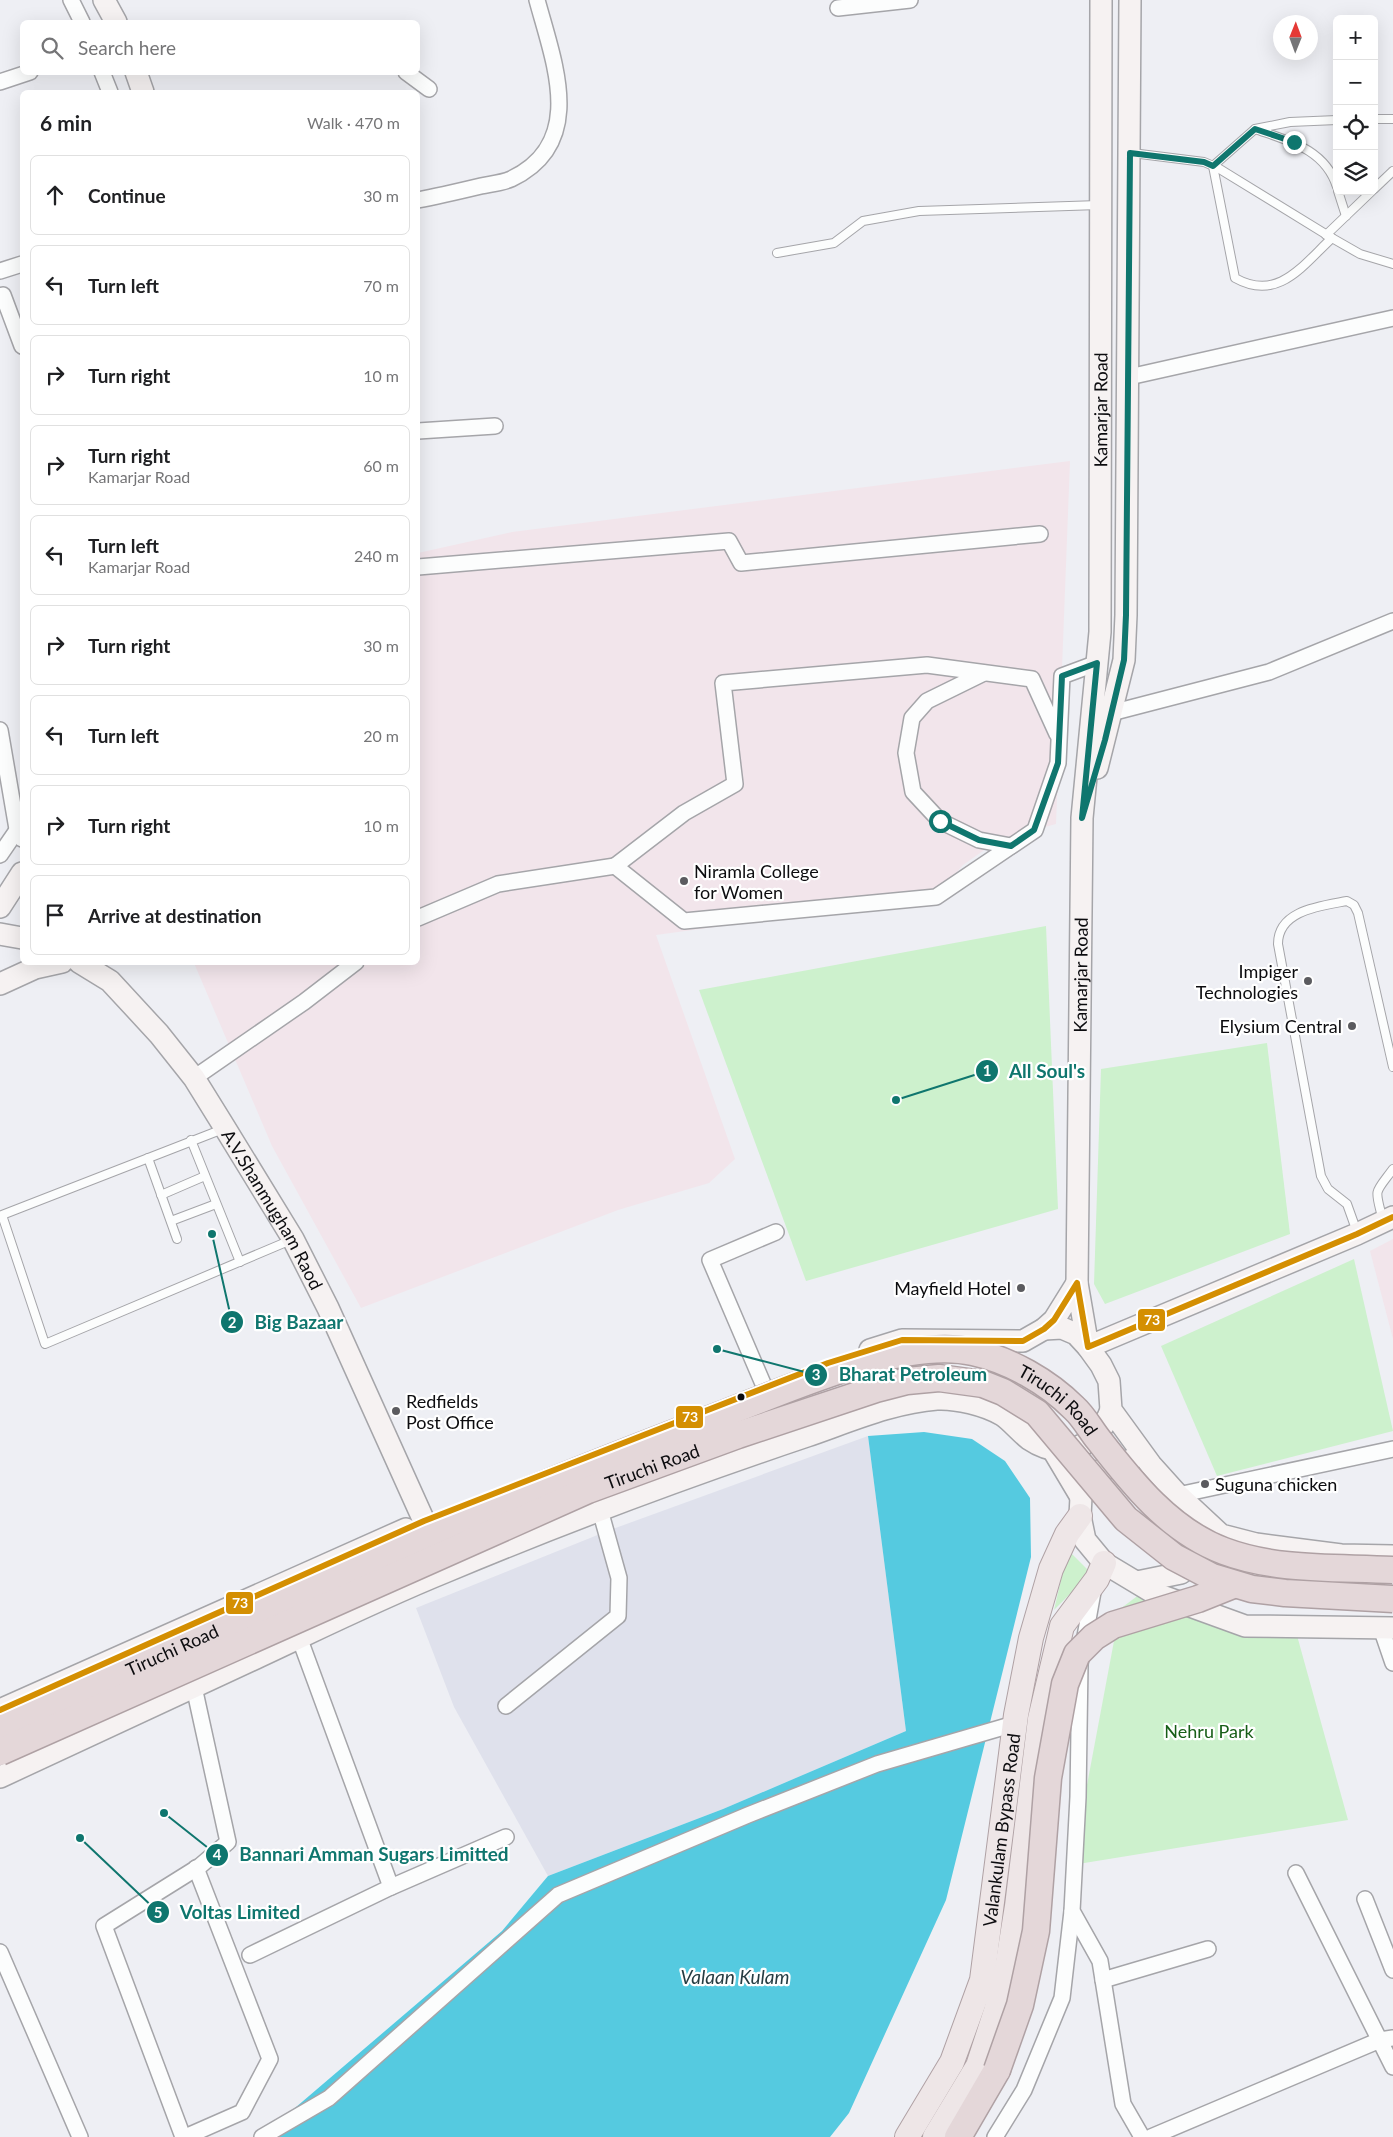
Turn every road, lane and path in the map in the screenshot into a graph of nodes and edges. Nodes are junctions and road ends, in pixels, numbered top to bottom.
1 (71, 0) edge
2 (104, 0) edge
3 (537, 0) edge
4 (910, 0) edge
5 (1101, 0) edge
6 (1130, 0) edge
7 (838, 8) dead end
8 (81, 20) edge
9 (115, 20) edge
10 (21, 75) edge
11 (103, 75) edge
12 (137, 75) edge
13 (410, 75) edge
14 (0, 82) edge
15 (429, 89) dead end
16 (109, 90) edge
17 (142, 90) edge
18 (1378, 119) edge
19 (1393, 119) edge
20 (1333, 120) edge
21 (1255, 129) junction
22 (1130, 153) junction
23 (1213, 166) junction
24 (1393, 171) edge
25 (1333, 179) edge
26 (1378, 185) edge
27 (1339, 195) edge
28 (1368, 195) edge
29 (420, 200) edge
30 (1101, 204) junction
31 (1346, 216) junction
32 (1329, 237) junction
33 (777, 253) dead end
34 (1393, 264) edge
35 (20, 265) edge
36 (0, 271) edge
37 (2, 294) dead end
38 (1393, 318) edge
39 (20, 341) edge
40 (1129, 377) junction
41 (495, 426) dead end
42 (420, 431) edge
43 (1040, 534) dead end
44 (420, 567) edge
45 (1393, 621) edge
46 (1097, 663) junction
47 (984, 673) junction
48 (1111, 713) junction
49 (0, 730) edge
50 (1059, 738) junction
51 (1082, 818) junction
52 (20, 825) edge
53 (20, 831) edge
54 (1011, 846) junction
55 (0, 855) edge
56 (615, 866) junction
57 (20, 877) edge
58 (0, 907) edge
59 (420, 917) edge
60 (0, 934) edge
61 (20, 938) edge
62 (48, 965) edge
63 (83, 965) edge
64 (352, 965) edge
65 (0, 984) edge
66 (1393, 1067) edge
67 (194, 1078) junction
68 (225, 1128) junction
69 (191, 1140) junction
70 (148, 1158) junction
71 (1393, 1169) edge
72 (205, 1176) junction
73 (162, 1195) junction
74 (216, 1204) junction
75 (1388, 1219) edge
76 (171, 1221) junction
77 (776, 1232) dead end
78 (1357, 1234) junction
79 (178, 1239) dead end
80 (293, 1239) junction
81 (240, 1262) junction
82 (1077, 1283) junction
83 (1044, 1329) junction
84 (1022, 1341) junction
85 (1088, 1347) junction
86 (764, 1386) junction
87 (1111, 1410) junction
88 (1004, 1415) junction
89 (1393, 1449) edge
90 (1053, 1450) junction
91 (1145, 1456) junction
92 (1178, 1495) junction
93 (1080, 1507) junction
94 (600, 1510) junction
95 (424, 1521) junction
96 (1221, 1535) junction
97 (1393, 1556) edge
98 (1393, 1570) edge
99 (1100, 1571) junction
100 (1137, 1582) junction
101 (1233, 1585) junction
102 (1393, 1599) edge
103 (1387, 1628) edge
104 (300, 1637) junction
105 (1393, 1663) edge
106 (194, 1687) junction
107 (506, 1706) dead end
108 (0, 1710) edge
109 (1014, 1724) junction
110 (0, 1726) edge
111 (0, 1752) edge
112 (0, 1777) edge
113 (506, 1837) dead end
114 (196, 1868) junction
115 (1296, 1873) dead end
116 (390, 1887) junction
117 (1365, 1899) dead end
118 (1072, 1911) junction
119 (1208, 1949) dead end
120 (0, 1952) edge
121 (250, 1955) dead end
122 (1393, 1970) edge
123 (1103, 1980) junction
124 (1387, 2039) edge
125 (1393, 2067) edge
126 (80, 2137) edge
127 (184, 2137) edge
128 (262, 2137) edge
129 (907, 2137) edge
130 (935, 2137) edge
131 (958, 2137) edge
132 (995, 2137) edge
133 (1142, 2137) edge
134 (1151, 2137) edge

1 - 8 street
2 - 9 street
3 - 29 street
4 - 7 street
5 - 30 street, Kamarjar Road
6 - 22 street, Kamarjar Road
10 - 14 street
11 - 16 street
12 - 17 street
13 - 15 street
18 - 19 lane
20 - 21 lane
21 - 23 lane
21 - 25 lane
22 - 23 lane
22 - 40 street, Kamarjar Road
23 - 32 lane
23 - 32 lane
24 - 26 lane
27 - 31 lane
28 - 31 lane
30 - 33 lane
30 - 46 street, Kamarjar Road
31 - 32 lane
32 - 34 lane
35 - 36 street
37 - 39 street
38 - 40 street
40 - 48 street, Kamarjar Road
41 - 42 street
43 - 44 street
45 - 48 street
46 - 50 street
46 - 51 street, Kamarjar Road
47 - 50 street
47 - 54 street
47 - 56 street
48 - 51 street, Kamarjar Road
49 - 52 street
50 - 54 street
51 - 82 street, Kamarjar Road
53 - 55 street
54 - 56 street
56 - 59 street
57 - 58 street
60 - 61 street
62 - 65 street
63 - 67 street, A.V.Shanmugham Raod
64 - 67 street
66 - 78 lane
67 - 68 street, A.V.Shanmugham Raod
68 - 69 lane
68 - 80 street, A.V.Shanmugham Raod
69 - 70 lane
69 - 72 lane
70 - 73 lane
70 - 81 lane
71 - 75 lane
72 - 73 lane
72 - 74 lane
73 - 76 lane
74 - 76 lane
74 - 81 lane
75 - 78 street
76 - 79 lane
77 - 86 street
78 - 85 street
80 - 81 lane
80 - 95 street, A.V.Shanmugham Raod
82 - 83 street
82 - 85 street, Kamarjar Road
83 - 84 street
83 - 85 street
84 - 86 street
84 - 88 street
85 - 87 street
86 - 95 street
87 - 90 street
87 - 91 street
88 - 90 street, Tiruchi Road
88 - 94 street, Tiruchi Road
89 - 92 street
90 - 93 street
91 - 92 street
91 - 93 street
92 - 96 street
93 - 99 street
93 - 109 main road, Valankulam Bypass Road
94 - 104 street, Tiruchi Road
94 - 107 street
95 - 108 street
96 - 97 street
96 - 100 street
98 - 110 highway, Tiruchi Road, bridge
99 - 100 street
99 - 118 street
99 - 130 main road, Valankulam Bypass Road
100 - 103 street
101 - 102 highway, Tiruchi Road, bridge
101 - 111 highway, Tiruchi Road, bridge
101 - 131 highway, bridge
103 - 105 street
104 - 106 street, Tiruchi Road
104 - 116 street
106 - 112 street, Tiruchi Road
106 - 114 street
109 - 128 street
109 - 129 main road, Valankulam Bypass Road
113 - 116 street
114 - 127 street
114 - 127 street
115 - 124 street
116 - 121 street
117 - 122 street
118 - 123 street
118 - 132 street
119 - 123 street
120 - 126 street
123 - 133 street
124 - 125 street
124 - 134 street

